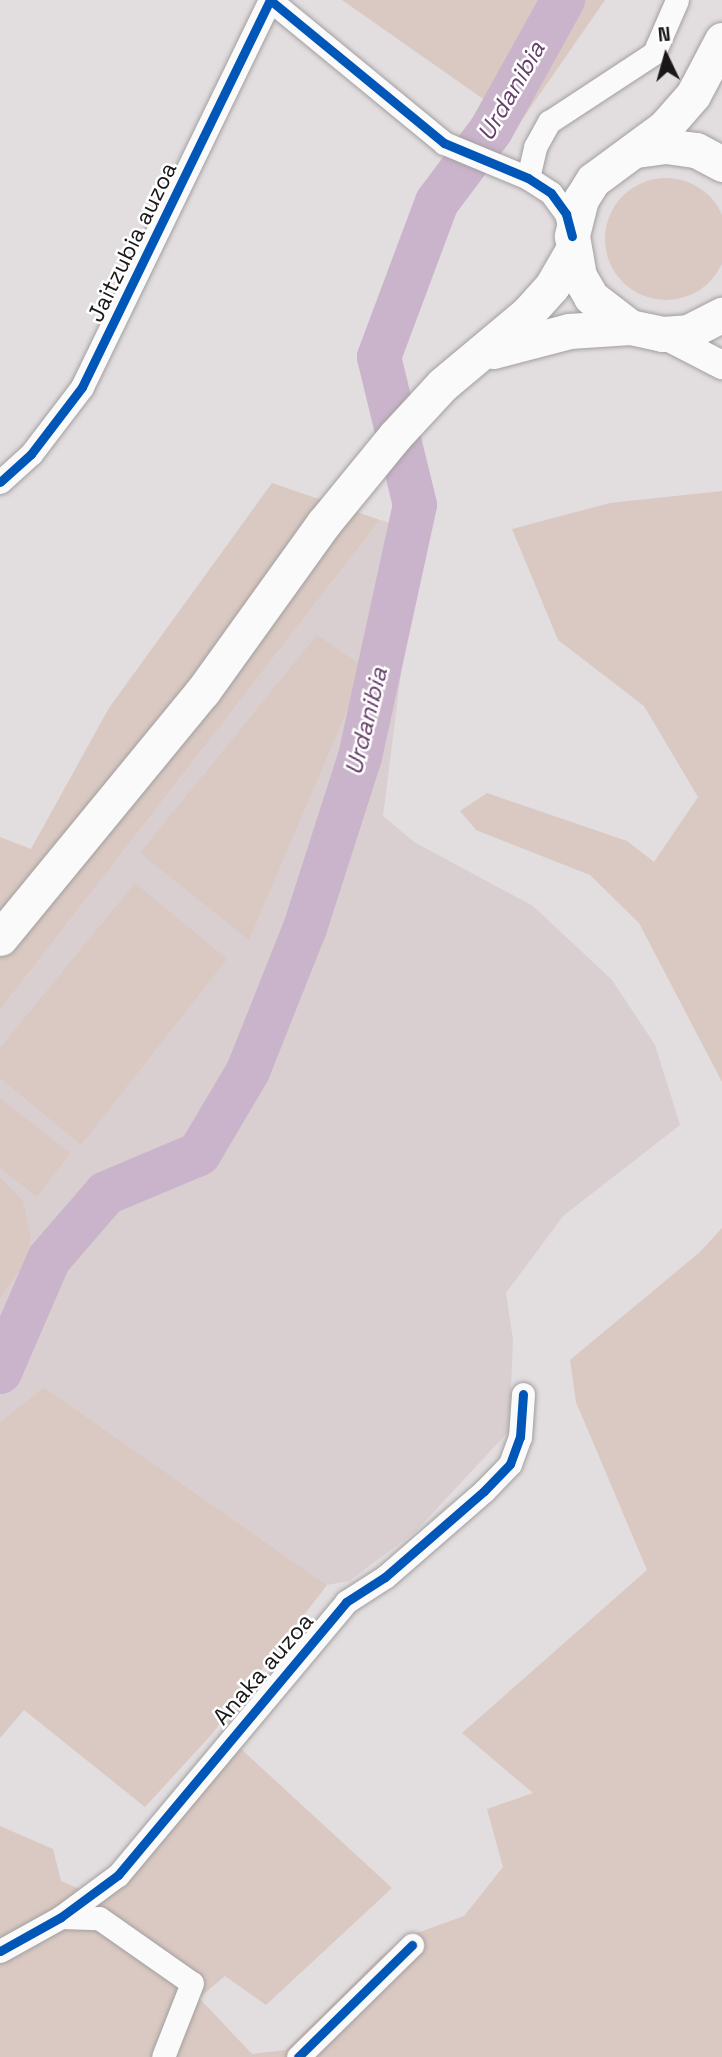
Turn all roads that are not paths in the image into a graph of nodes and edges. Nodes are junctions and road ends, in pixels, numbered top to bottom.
1 (270, 0) edge
2 (677, 0) edge
3 (722, 40) edge
4 (636, 150) junction
5 (722, 164) edge
6 (525, 177) junction
7 (593, 180) junction
8 (572, 244) junction
9 (722, 315) edge
10 (646, 331) junction
11 (477, 357) junction
12 (722, 365) edge
13 (0, 482) edge
14 (0, 938) edge
15 (523, 1394) dead end
16 (61, 1917) junction
17 (412, 1945) dead end
18 (0, 1951) edge
19 (163, 2057) edge
20 (298, 2057) edge

1 - 6 street, Jaitzubia auzoa
1 - 13 street, Jaitzubia auzoa
2 - 6 street
3 - 4 main road
4 - 5 main road
4 - 7 main road
6 - 7 street
6 - 8 street
7 - 8 main road
8 - 10 main road
8 - 11 main road
9 - 10 main road
10 - 11 main road
10 - 12 street
11 - 14 main road
15 - 16 street, Anaka auzoa
16 - 18 street, Anaka auzoa
16 - 19 street
17 - 20 street

